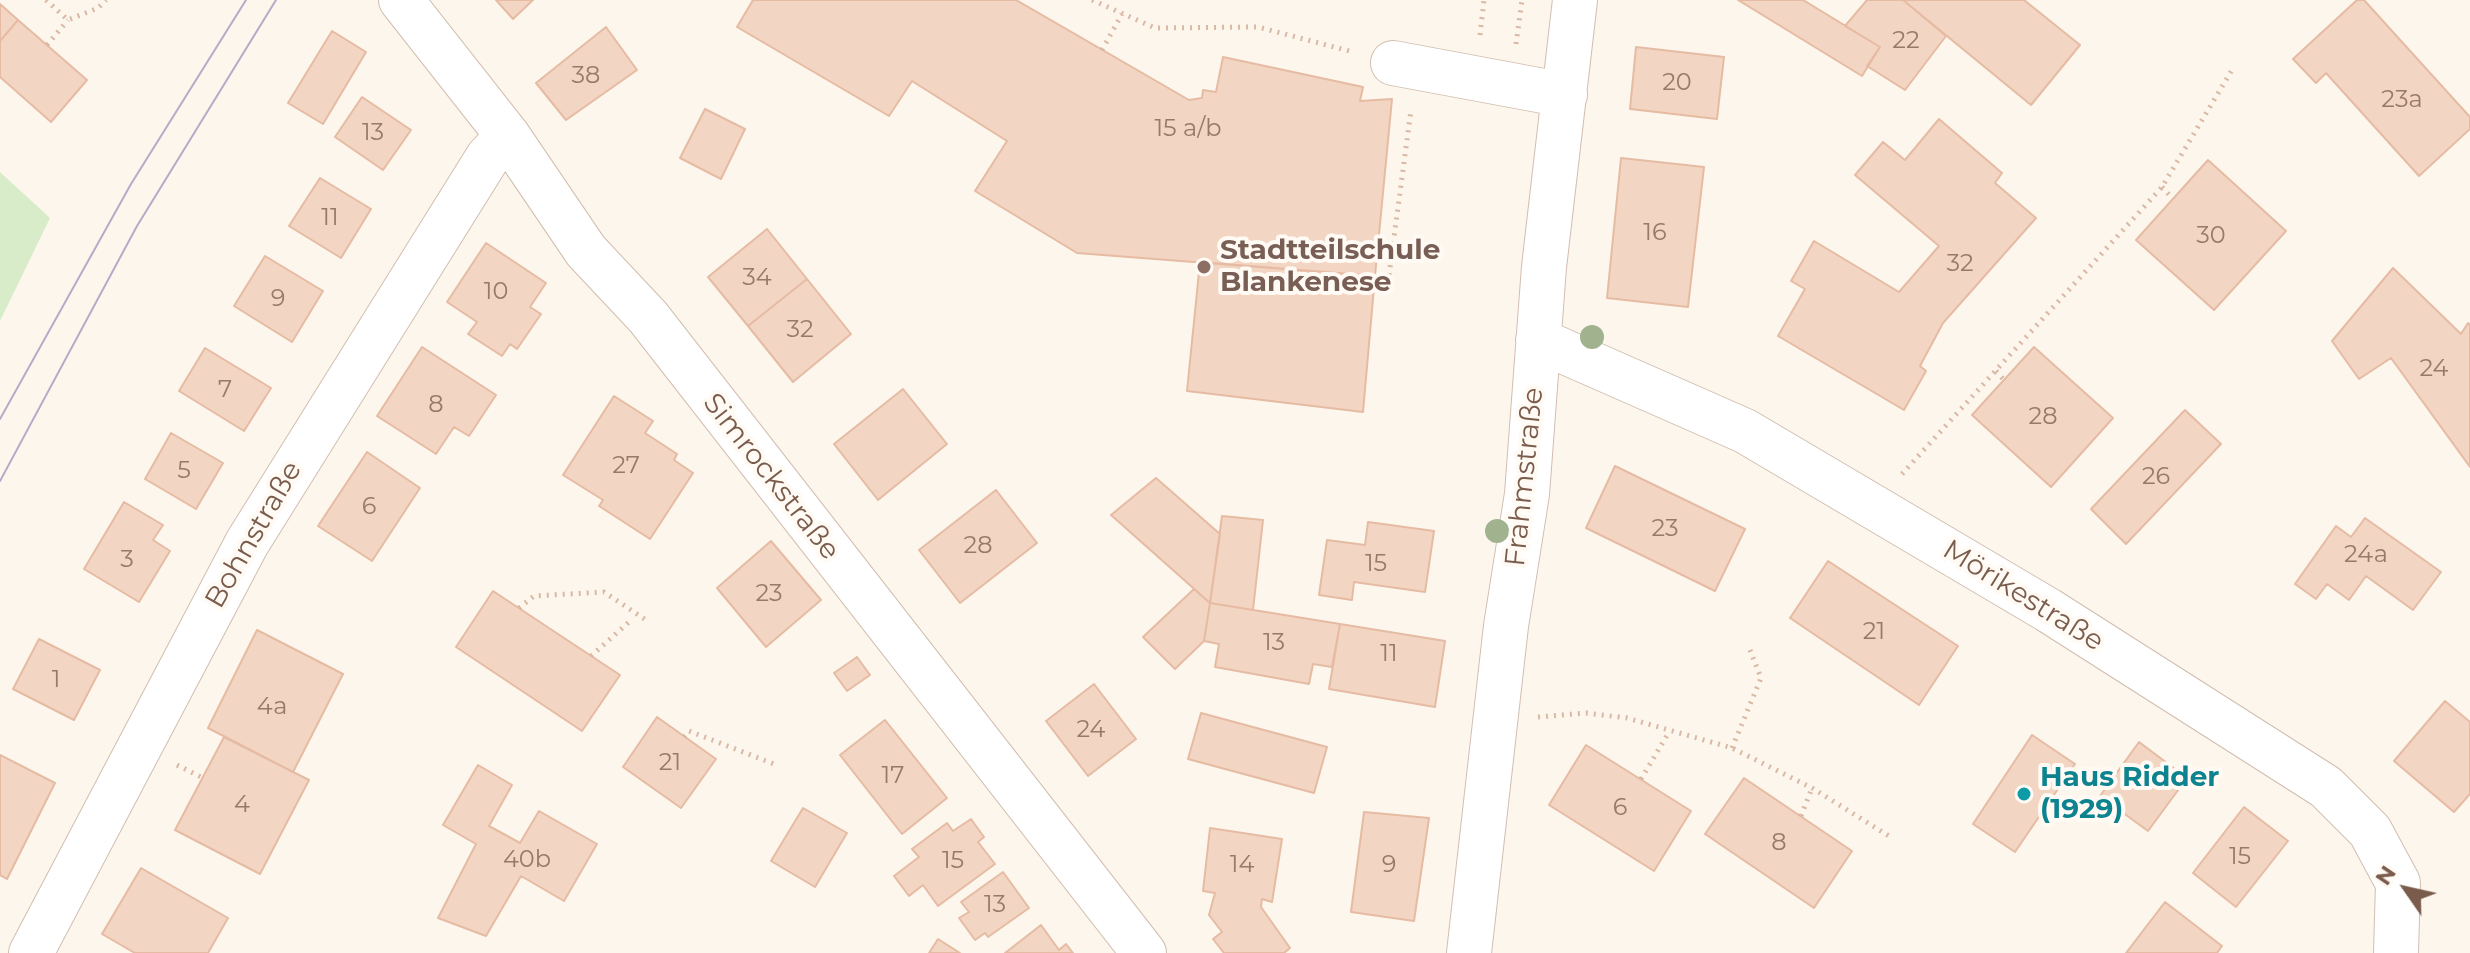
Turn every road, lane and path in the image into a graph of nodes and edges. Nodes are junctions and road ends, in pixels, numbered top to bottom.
1 (46, 0) edge
2 (106, 0) edge
3 (401, 0) edge
4 (1092, 0) edge
5 (1522, 0) edge
6 (1575, 0) edge
7 (1122, 14) junction
8 (68, 20) junction
9 (47, 45) dead end
10 (1102, 50) dead end
11 (1515, 52) dead end
12 (1405, 65) junction
13 (2232, 70) dead end
14 (1565, 95) junction
15 (508, 136) junction
16 (2162, 187) junction
17 (2173, 199) dead end
18 (1389, 275) dead end
19 (1538, 340) junction
20 (1996, 371) junction
21 (2004, 380) dead end
22 (1875, 505) junction
23 (519, 608) dead end
24 (629, 622) dead end
25 (649, 622) dead end
26 (1750, 650) dead end
27 (591, 656) dead end
28 (1531, 716) dead end
29 (1669, 732) junction
30 (684, 737) dead end
31 (1732, 748) junction
32 (774, 764) dead end
33 (1641, 779) dead end
34 (1812, 788) junction
35 (1801, 816) dead end
36 (1889, 836) dead end
37 (31, 953) edge
38 (1144, 953) edge
39 (1469, 953) edge
40 (2396, 953) edge

1 - 8 path
2 - 8 path
3 - 15 street, Simrockstraße
4 - 7 path
5 - 11 path
6 - 14 street, Frahmstraße
7 - 10 path
7 - 12 path
8 - 9 path
12 - 14 street
12 - 18 path
13 - 16 path
14 - 19 street, Frahmstraße
15 - 37 street, Bohnstraße
15 - 38 street, Simrockstraße
16 - 17 path
16 - 20 path
19 - 22 street, Mörikestraße
19 - 39 street, Frahmstraße
20 - 21 path
20 - 22 path
22 - 40 street, Mörikestraße
23 - 25 path
24 - 27 path
26 - 31 path
28 - 29 path
29 - 31 path
29 - 33 path
30 - 32 path
31 - 34 path
34 - 35 path
34 - 36 path

